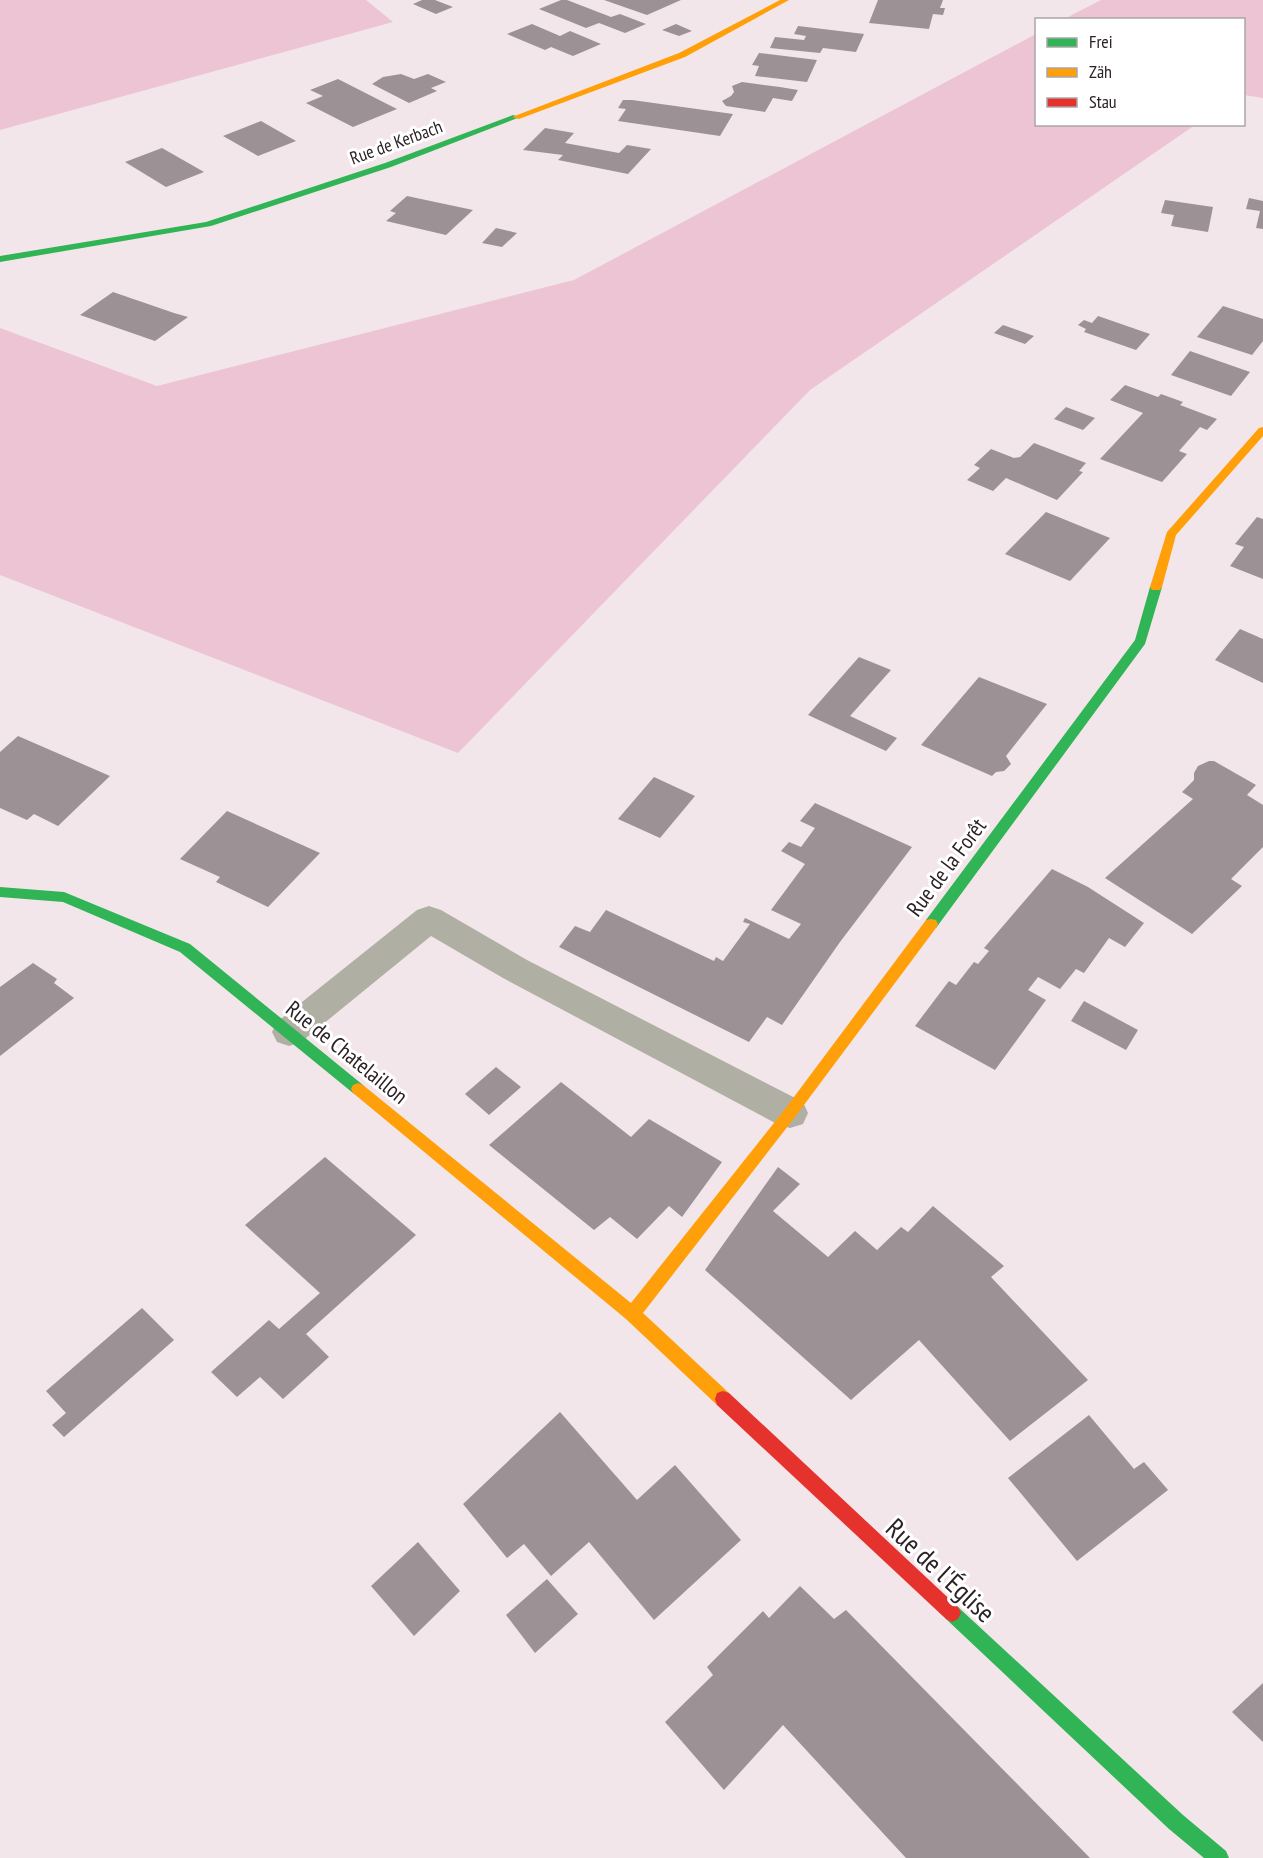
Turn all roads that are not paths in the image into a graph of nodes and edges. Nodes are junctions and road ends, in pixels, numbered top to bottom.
1 (785, 0) edge
2 (0, 259) edge
3 (1263, 430) edge
4 (0, 892) edge
5 (289, 1032) junction
6 (790, 1113) junction
7 (632, 1314) junction
8 (1219, 1858) edge

1 - 2 street, Rue de Kerbach
3 - 6 street, Rue de la Forêt
4 - 5 street, Rue de Chatelaillon
5 - 6 street
5 - 7 street, Rue de Chatelaillon
6 - 7 street, Rue de la Forêt
7 - 8 street, Rue de l'Église

